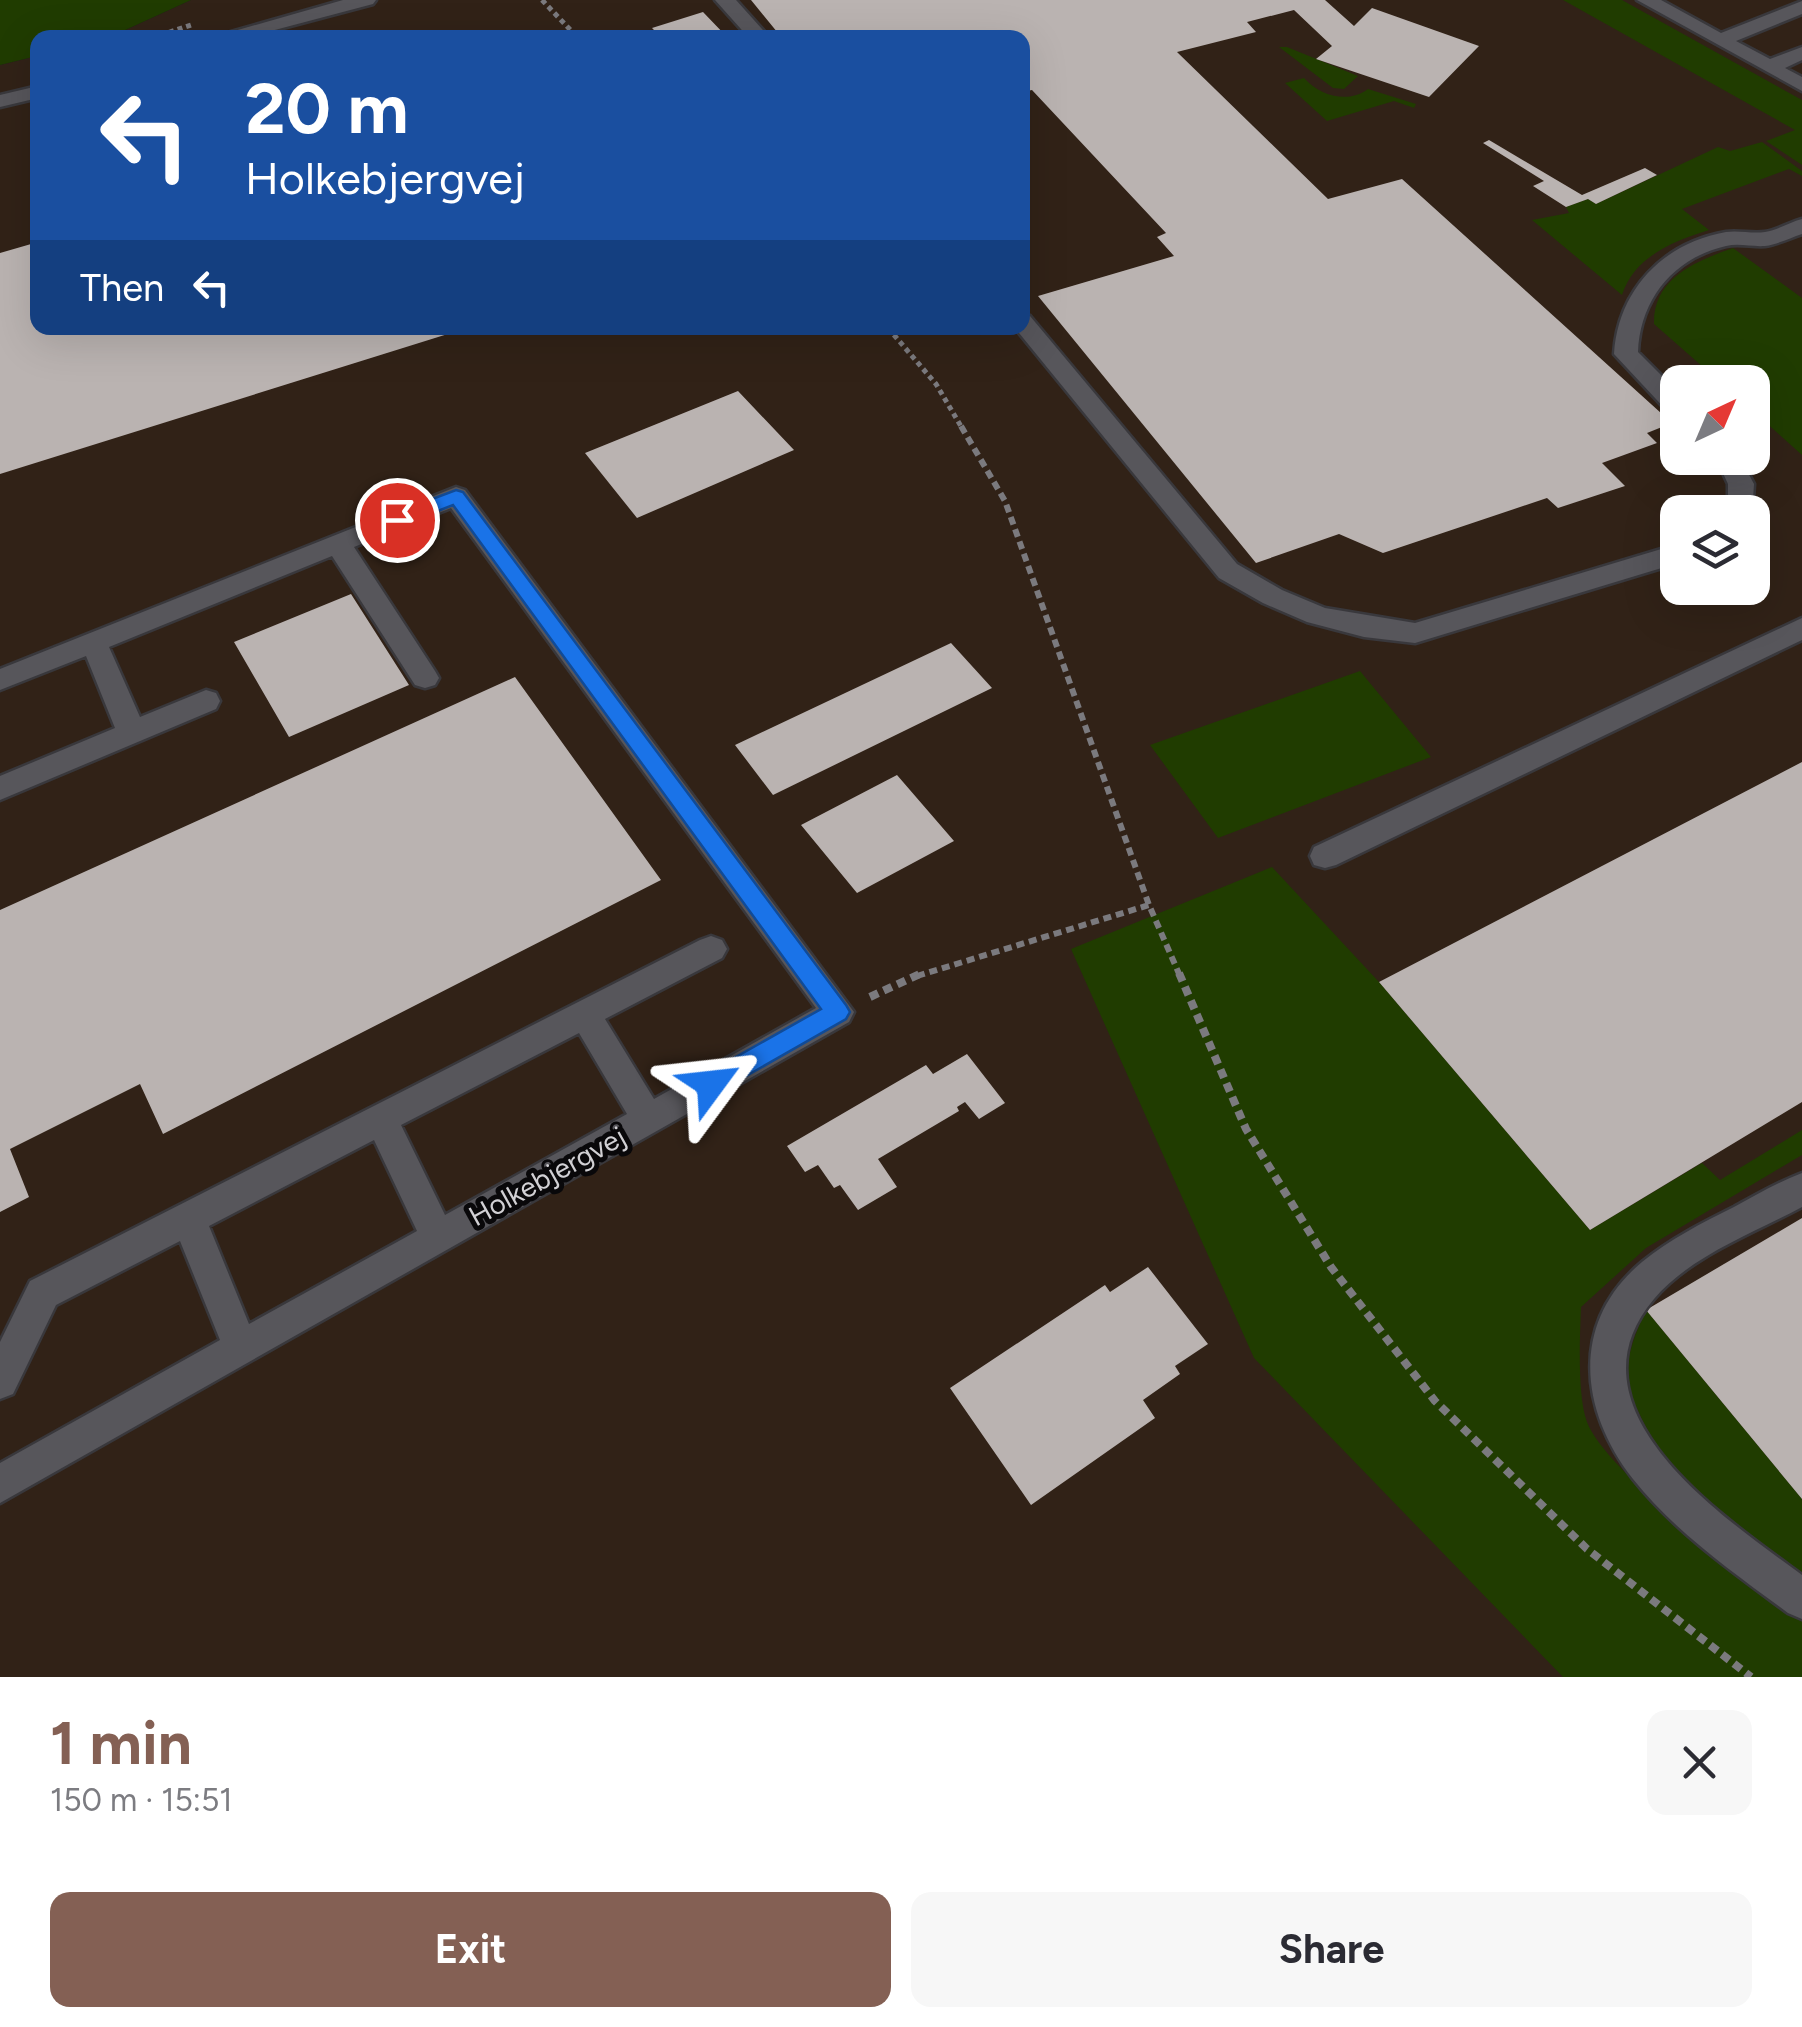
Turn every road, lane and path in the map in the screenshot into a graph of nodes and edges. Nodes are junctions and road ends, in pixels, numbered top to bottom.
1 (366, 0) edge
2 (542, 0) edge
3 (725, 0) edge
4 (1646, 0) edge
5 (1751, 0) edge
6 (1802, 7) edge
7 (1781, 16) junction
8 (251, 30) edge
9 (570, 30) edge
10 (753, 30) edge
11 (1722, 40) junction
12 (1802, 53) edge
13 (1770, 67) junction
14 (1802, 85) edge
15 (30, 94) edge
16 (0, 101) edge
17 (1802, 226) edge
18 (1030, 332) edge
19 (894, 335) edge
20 (1660, 389) edge
21 (338, 544) junction
22 (1660, 558) edge
23 (1802, 628) edge
24 (94, 643) junction
25 (424, 678) dead end
26 (0, 680) edge
27 (206, 702) dead end
28 (132, 732) junction
29 (0, 788) edge
30 (1325, 856) dead end
31 (1149, 905) junction
32 (712, 949) dead end
33 (838, 1012) junction
34 (585, 1014) junction
35 (381, 1119) junction
36 (648, 1119) junction
37 (1802, 1188) edge
38 (188, 1218) junction
39 (438, 1238) junction
40 (242, 1348) junction
41 (0, 1381) edge
42 (0, 1484) edge
43 (1802, 1599) edge
44 (1751, 1677) edge

1 - 8 street
2 - 9 path
3 - 10 street
4 - 11 street
5 - 7 street
6 - 7 street
7 - 11 street
11 - 13 street
12 - 13 street
13 - 14 street
15 - 16 street
17 - 20 street
18 - 22 street
19 - 31 path
21 - 24 street
21 - 25 street
21 - 33 street
23 - 30 street
24 - 26 street
24 - 28 street
27 - 28 street
28 - 29 street
31 - 33 path
31 - 44 path
32 - 34 street
33 - 36 street, Holkebjergvej
34 - 35 street
34 - 36 street
35 - 38 street
35 - 39 street
36 - 39 street, Holkebjergvej
37 - 43 street
38 - 40 street
38 - 41 street
39 - 40 street, Holkebjergvej
40 - 42 street, Holkebjergvej

